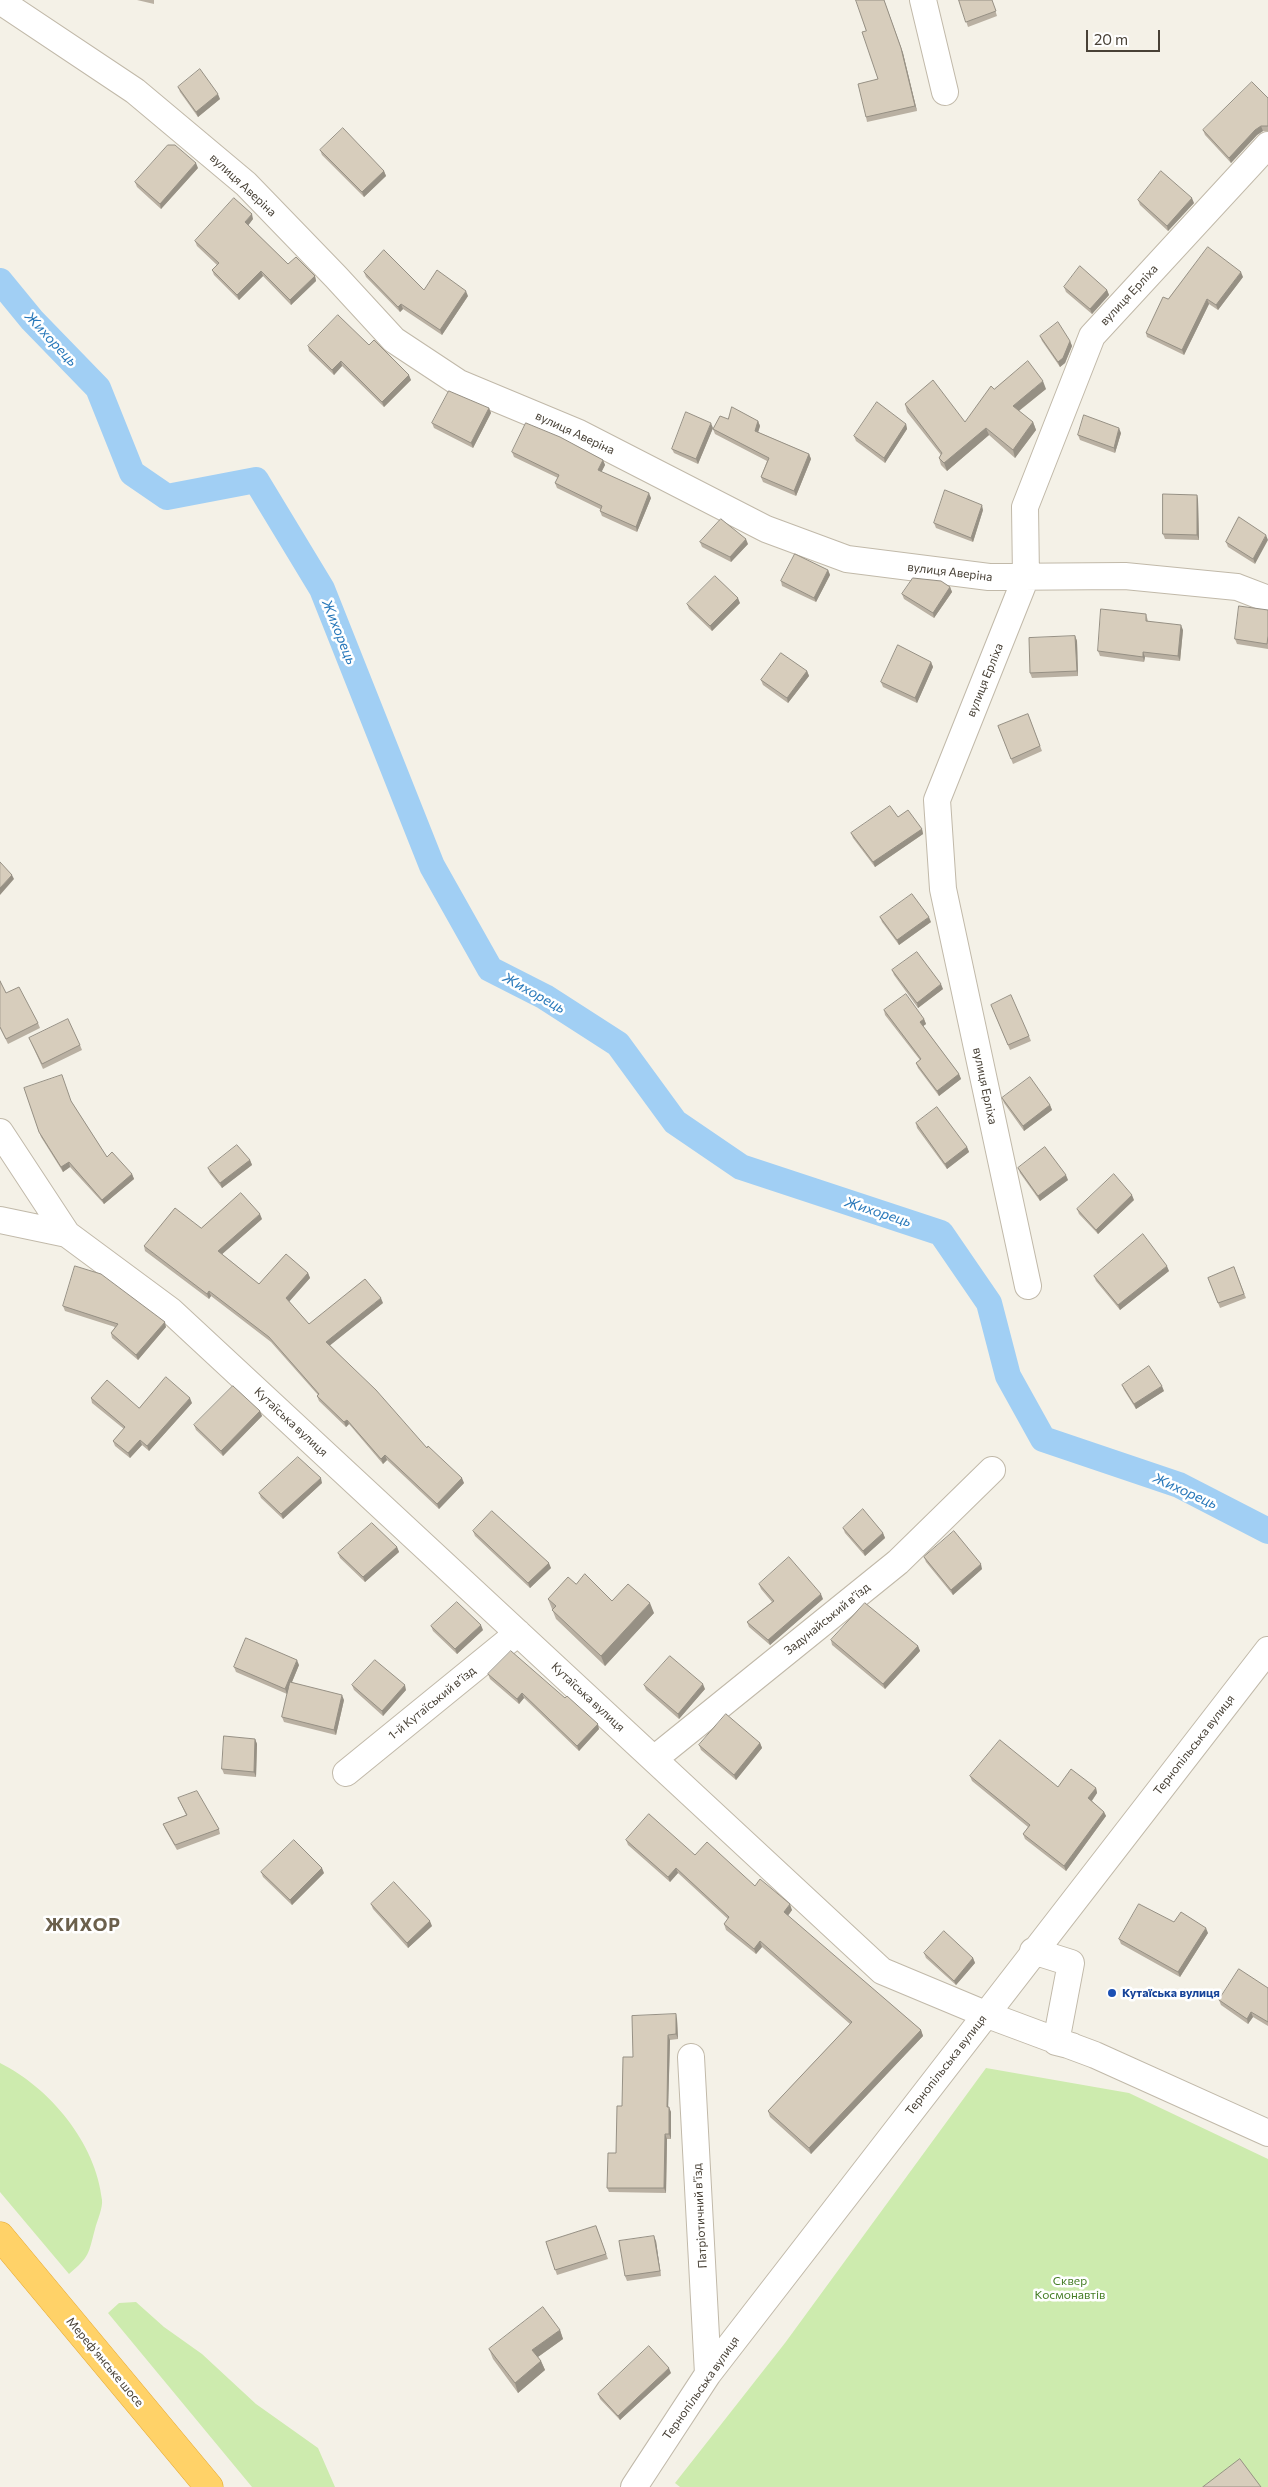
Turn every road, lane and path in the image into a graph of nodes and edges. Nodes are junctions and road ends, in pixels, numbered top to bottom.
1 (923, 0) edge
2 (0, 1) edge
3 (945, 92) dead end
4 (1268, 145) edge
5 (1026, 577) junction
6 (1268, 599) edge
7 (0, 1132) edge
8 (0, 1220) edge
9 (67, 1234) junction
10 (1028, 1286) dead end
11 (992, 1470) dead end
12 (518, 1632) junction
13 (1268, 1650) edge
14 (654, 1759) junction
15 (346, 1773) dead end
16 (1033, 1951) junction
17 (985, 2014) junction
18 (1080, 2049) junction
19 (691, 2057) dead end
20 (1268, 2133) edge
21 (0, 2236) edge
22 (708, 2374) junction
23 (209, 2487) edge
24 (634, 2487) edge

1 - 3 street
2 - 5 street, вулиця Аверіна
4 - 5 street, вулиця Ерліха
5 - 6 street, вулиця Аверіна
5 - 10 street, вулиця Ерліха
7 - 9 street, Кутаїська вулиця
8 - 9 street
9 - 12 street, Кутаїська вулиця
11 - 14 street, Задунайський в’їзд
12 - 14 street, Кутаїська вулиця
12 - 15 street, 1-й Кутаїський в’їзд
13 - 16 street, Тернопільська вулиця
14 - 17 street, Кутаїська вулиця
16 - 17 street, Тернопільська вулиця
16 - 18 street
17 - 18 street, Кутаїська вулиця
17 - 22 street, Тернопільська вулиця
18 - 20 street, Кутаїська вулиця
19 - 22 street, Патріотичний в’їзд
21 - 23 highway, Мереф'янське шосе
22 - 24 street, Тернопільська вулиця

